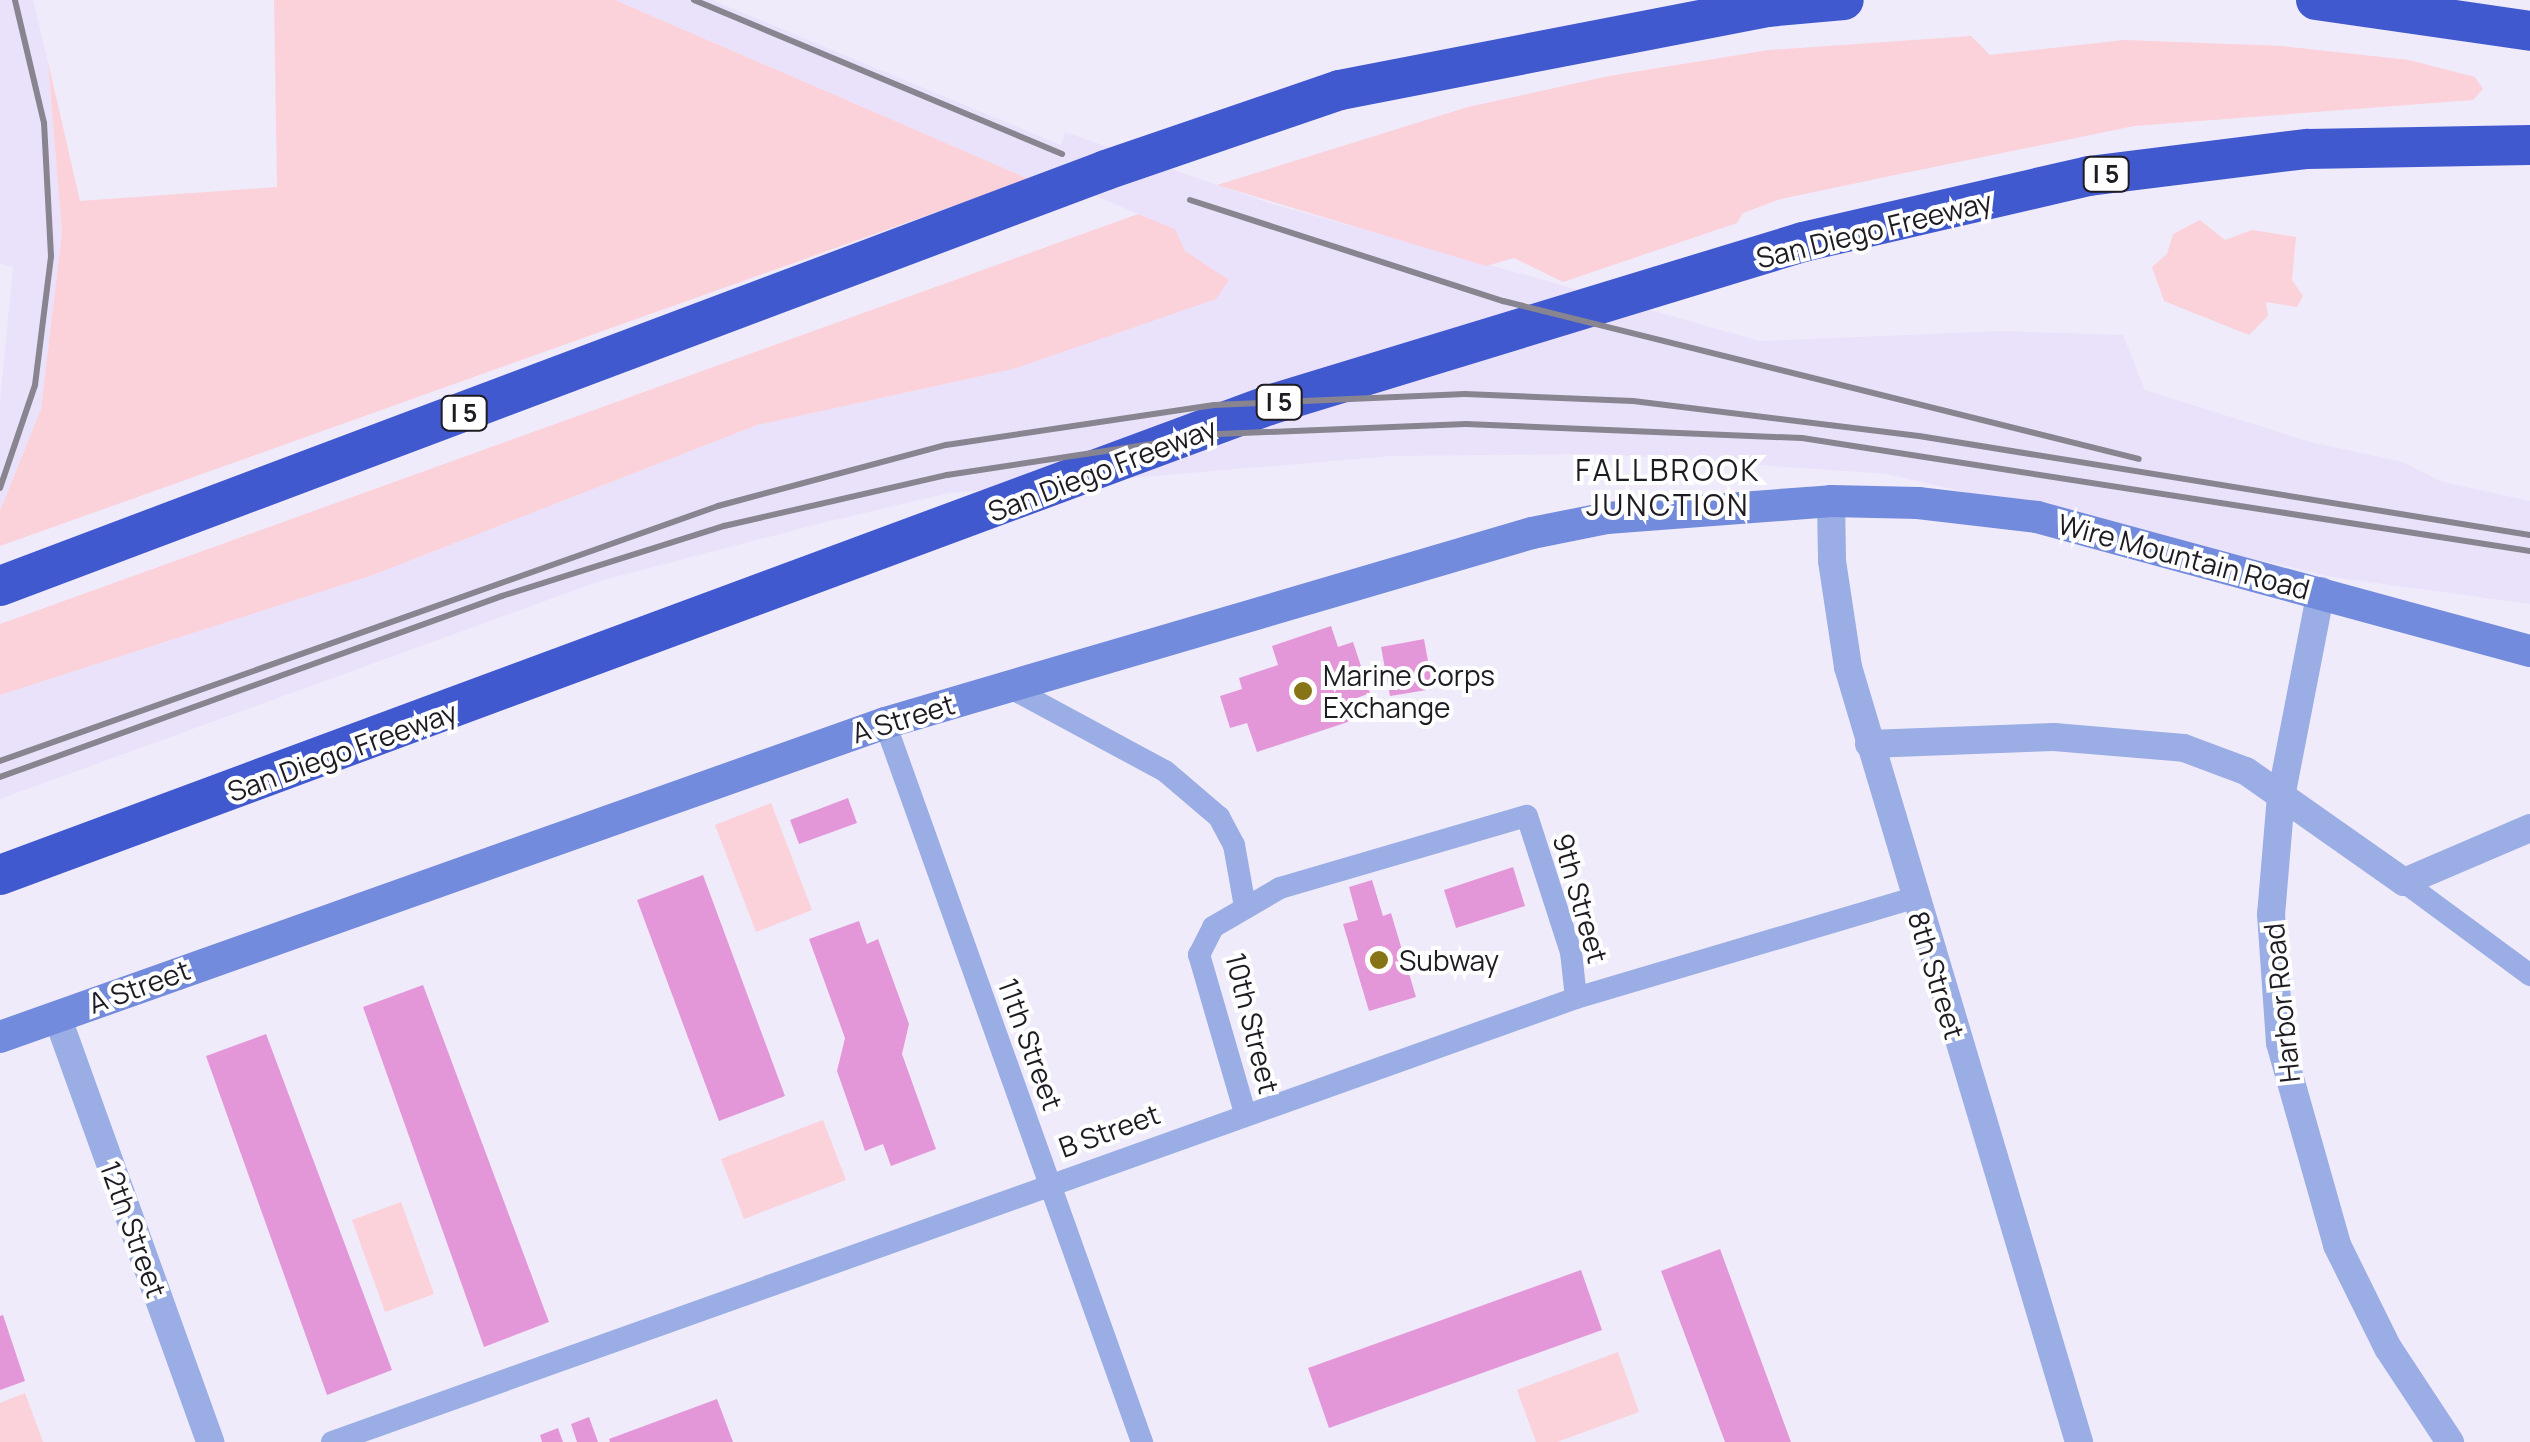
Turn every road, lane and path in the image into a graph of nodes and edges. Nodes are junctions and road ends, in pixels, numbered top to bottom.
1 (1844, 0) edge
2 (2316, 0) edge
3 (2530, 31) edge
4 (2530, 145) edge
5 (1832, 500) junction
6 (0, 586) edge
7 (2321, 591) junction
8 (2530, 652) edge
9 (1008, 686) junction
10 (885, 722) junction
11 (1870, 744) junction
12 (2281, 796) junction
13 (2530, 828) edge
14 (0, 875) edge
15 (2404, 882) junction
16 (1914, 898) junction
17 (1245, 907) junction
18 (2530, 975) edge
19 (1576, 998) junction
20 (57, 1016) junction
21 (0, 1037) edge
22 (1245, 1113) junction
23 (1049, 1184) junction
24 (210, 1442) edge
25 (332, 1442) edge
26 (1142, 1442) edge
27 (2078, 1442) edge
28 (2450, 1442) edge

1 - 6 highway, I 5
2 - 3 highway
4 - 14 highway, San Diego Freeway / I 5
5 - 7 main road, Wire Mountain Road
5 - 9 main road, A Street
5 - 11 street, 8th Street
7 - 8 main road, Wire Mountain Road
7 - 12 street, Harbor Road
9 - 10 main road, A Street
9 - 17 street
10 - 20 main road, A Street
10 - 23 street, 11th Street
11 - 12 street
11 - 16 street, 8th Street
12 - 15 street
12 - 28 street, Harbor Road
13 - 15 street
15 - 18 street
16 - 19 street, B Street
16 - 27 street, 8th Street
17 - 19 street, 9th Street
17 - 22 street, 10th Street
19 - 22 street, B Street
20 - 21 main road, A Street
20 - 24 street, 12th Street
22 - 23 street, B Street
23 - 25 street, B Street
23 - 26 street, 11th Street

